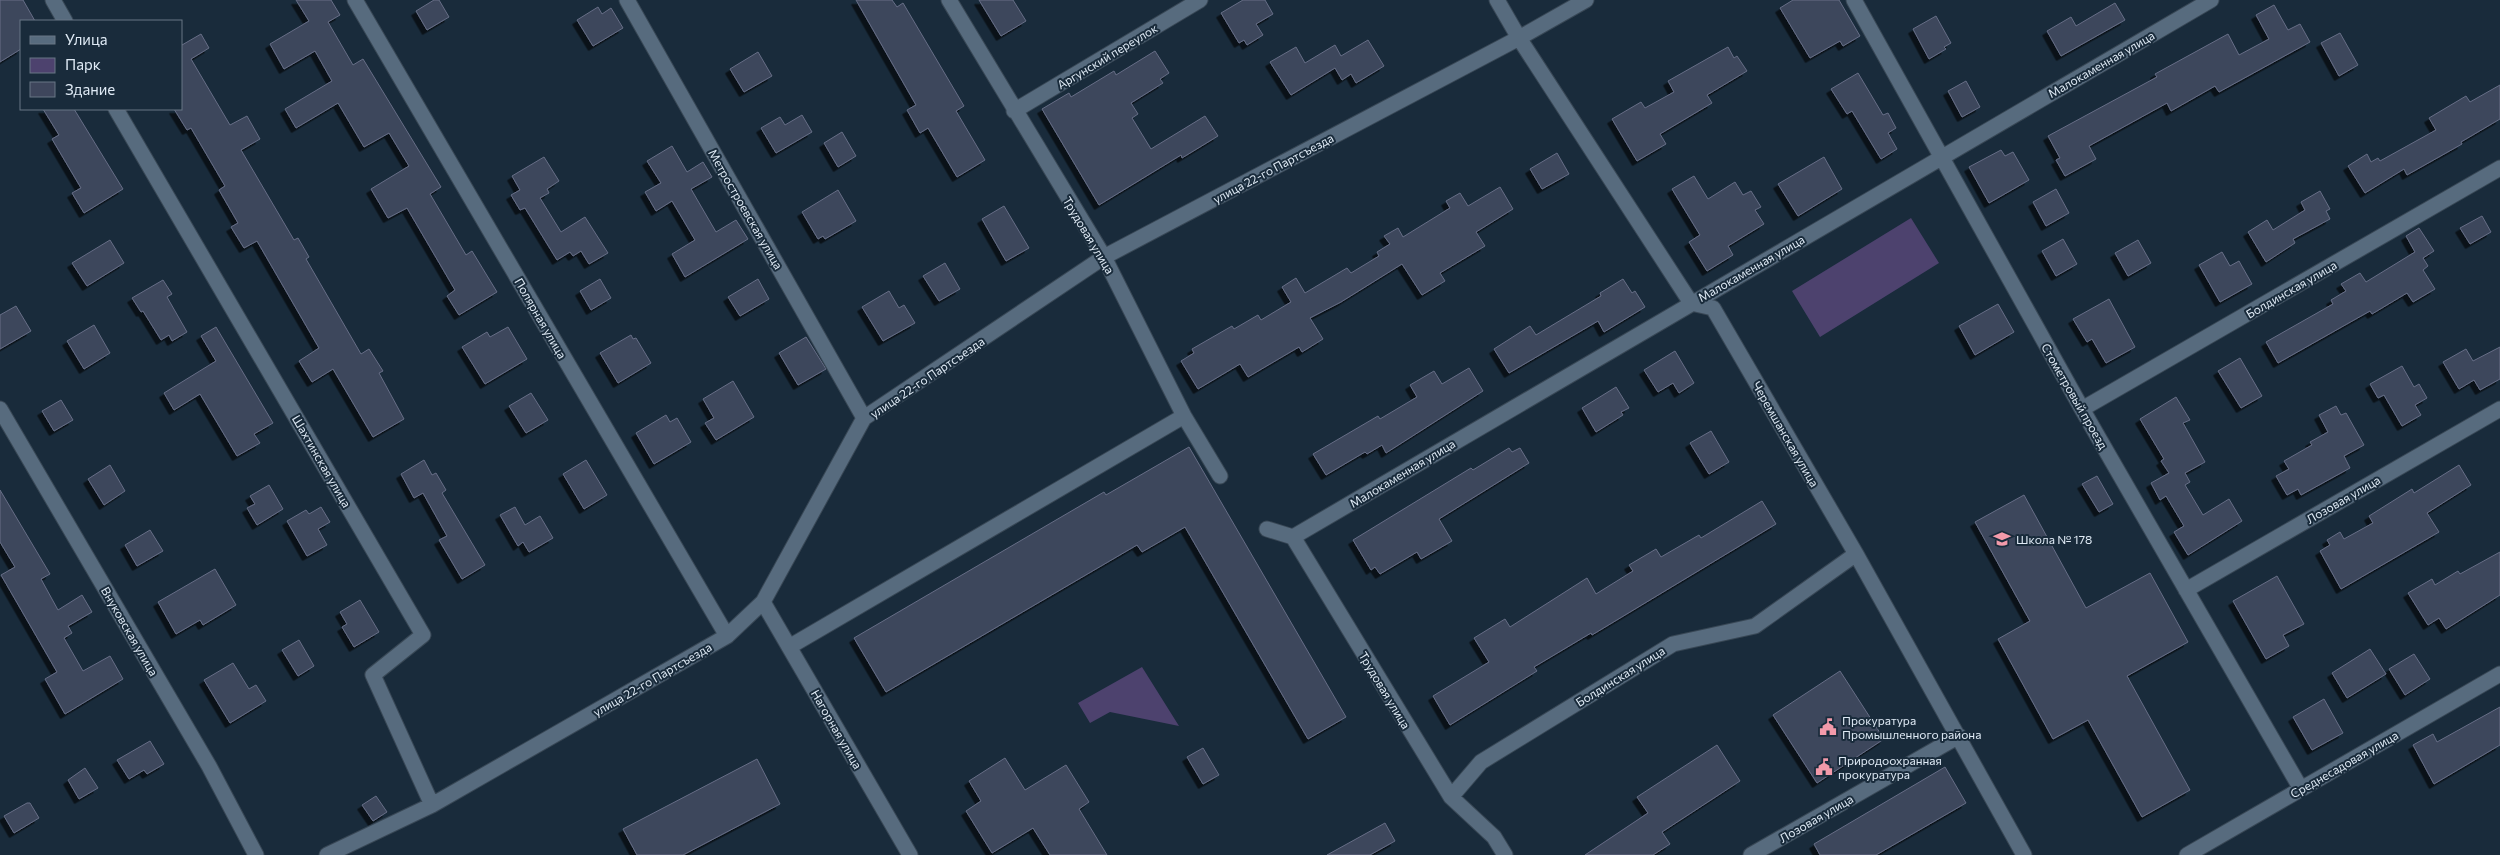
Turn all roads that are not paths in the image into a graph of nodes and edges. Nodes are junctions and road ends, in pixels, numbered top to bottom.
1 (53, 0) edge
2 (355, 0) edge
3 (627, 0) edge
4 (948, 0) edge
5 (1200, 0) edge
6 (1497, 0) edge
7 (1586, 0) edge
8 (1854, 0) edge
9 (2211, 0) edge
10 (64, 20) edge
11 (1519, 38) junction
12 (117, 110) edge
13 (1014, 111) junction
14 (1940, 157) junction
15 (2500, 168) edge
16 (1104, 257) junction
17 (1691, 303) junction
18 (0, 409) edge
19 (2082, 409) junction
20 (2500, 409) edge
21 (1184, 416) junction
22 (864, 418) junction
23 (1220, 476) dead end
24 (1267, 529) dead end
25 (1293, 537) junction
26 (1856, 554) junction
27 (2186, 590) junction
28 (763, 602) junction
29 (727, 636) junction
30 (789, 647) junction
31 (2500, 674) edge
32 (1959, 736) junction
33 (2300, 789) junction
34 (1451, 797) junction
35 (432, 805) junction
36 (256, 855) edge
37 (328, 855) edge
38 (910, 855) edge
39 (1506, 855) edge
40 (1751, 855) edge
41 (2024, 855) edge
42 (2187, 855) edge

1 - 10 street
2 - 29 street, Полярная улица
3 - 22 street, Метростроевская улица
4 - 13 street, Трудовая улица
5 - 13 street, Аргунский переулок
6 - 11 street
7 - 11 street, улица 22-го Партсъезда
8 - 14 street, Стометровый проезд
9 - 14 street, Малокаменная улица
11 - 16 street, улица 22-го Партсъезда
11 - 17 street
12 - 35 street, Шахтинская улица
13 - 16 street, Трудовая улица
14 - 17 street, Малокаменная улица
14 - 19 street, Стометровый проезд
15 - 19 street, Болдинская улица
16 - 21 street, Трудовая улица
16 - 22 street, улица 22-го Партсъезда
17 - 25 street, Малокаменная улица
17 - 26 street, Черемшанская улица
18 - 36 street, Внуковская улица
19 - 27 street, Стометровый проезд
20 - 27 street, Лозовая улица
21 - 23 street, Трудовая улица
21 - 30 street
22 - 28 street, улица 22-го Партсъезда
24 - 25 street
25 - 34 street, Трудовая улица
26 - 32 street, Черемшанская улица
26 - 34 street, Болдинская улица
27 - 33 street, Стометровый проезд
28 - 29 street, улица 22-го Партсъезда
28 - 30 street, Нагорная улица
29 - 35 street, улица 22-го Партсъезда
30 - 38 street, Нагорная улица
31 - 33 street, Среднесадовая улица
32 - 40 street, Лозовая улица
32 - 41 street, Черемшанская улица
33 - 42 street, Среднесадовая улица
34 - 39 street, Трудовая улица
35 - 37 street, улица 22-го Партсъезда

